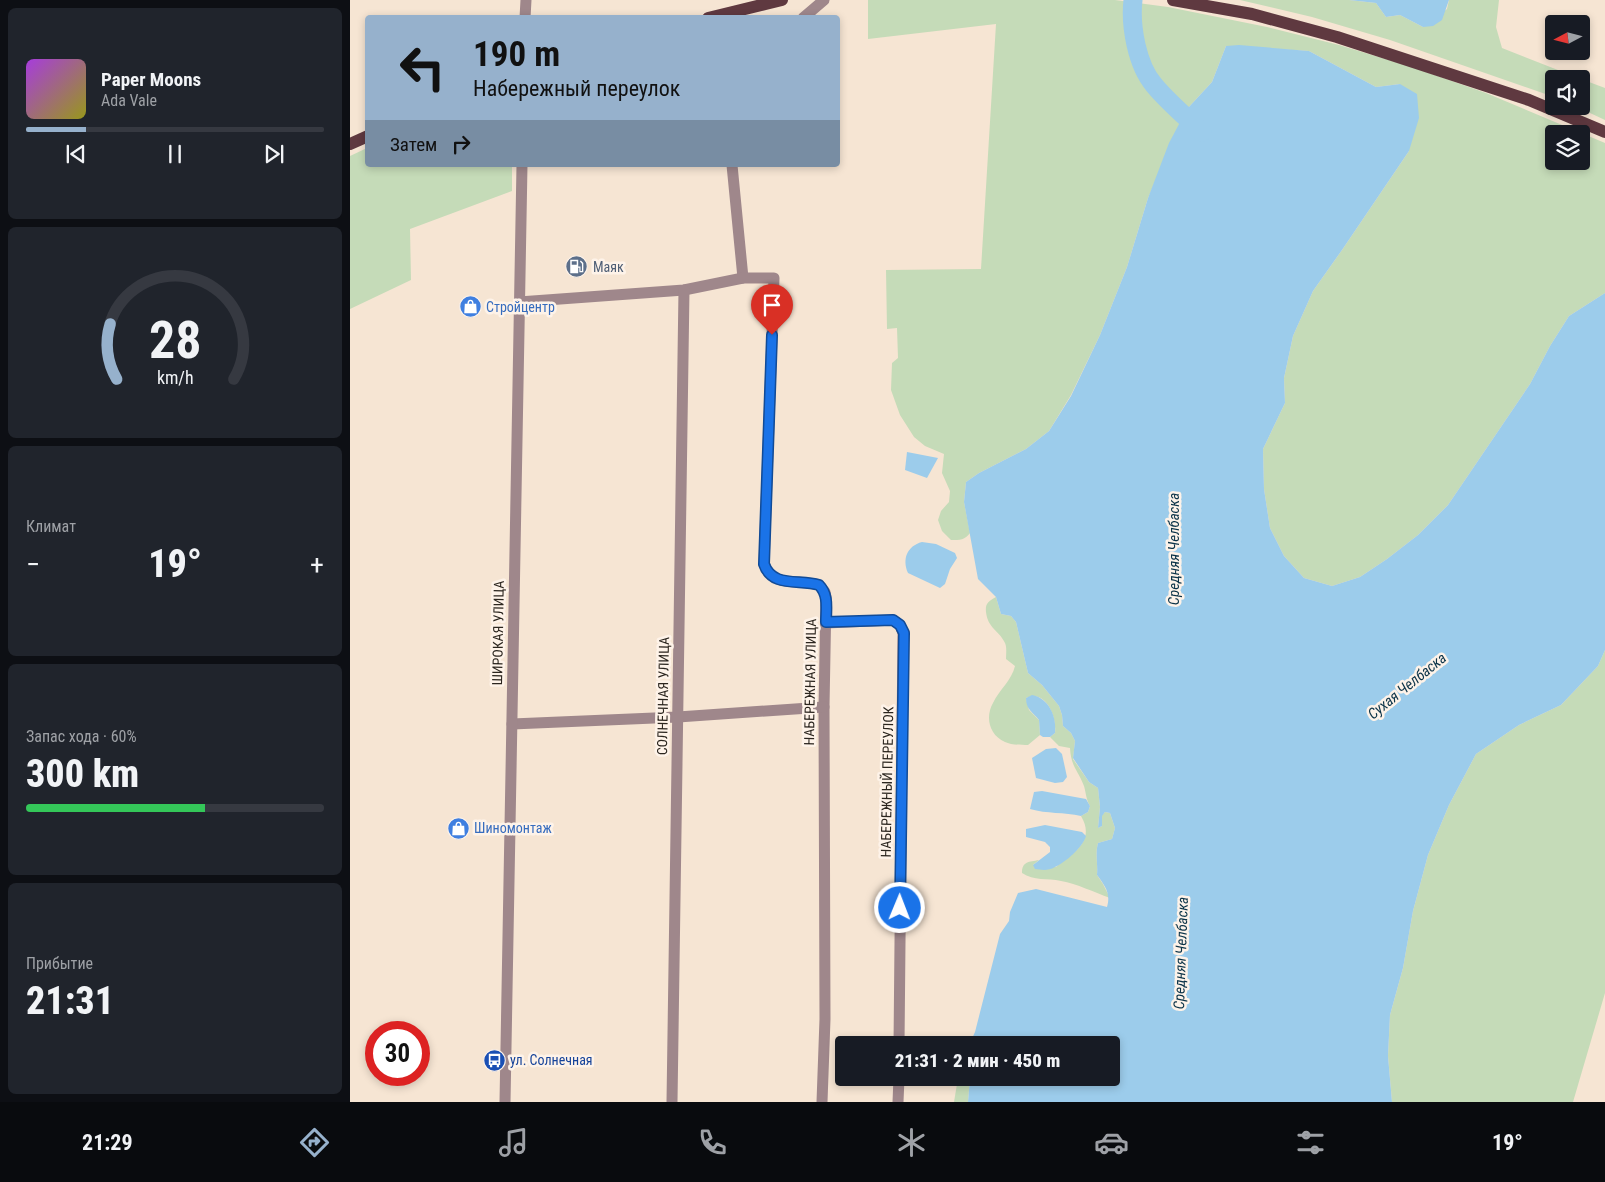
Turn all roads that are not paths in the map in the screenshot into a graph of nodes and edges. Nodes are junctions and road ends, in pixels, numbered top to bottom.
1 (782, 0) edge
2 (824, 0) edge
3 (1173, 0) edge
4 (723, 15) edge
5 (806, 15) edge
6 (1605, 132) edge
7 (365, 137) edge
8 (350, 144) edge
9 (522, 167) edge
10 (732, 167) edge
11 (743, 278) junction
12 (684, 290) junction
13 (519, 302) junction
14 (826, 622) junction
15 (824, 707) junction
16 (678, 717) junction
17 (512, 724) junction
18 (899, 1036) edge
19 (899, 1086) edge
20 (505, 1102) edge
21 (672, 1102) edge
22 (822, 1102) edge
23 (898, 1102) edge

1 - 4 main road
2 - 5 street
3 - 6 main road
7 - 8 main road
9 - 13 street, ШИРОКАЯ УЛИЦА
10 - 11 street
11 - 12 street
11 - 14 street, НАБЕРЕЖНАЯ УЛИЦА
12 - 13 street
12 - 16 street, СОЛНЕЧНАЯ УЛИЦА
13 - 17 street, ШИРОКАЯ УЛИЦА
14 - 15 street, НАБЕРЕЖНАЯ УЛИЦА
14 - 18 street, НАБЕРЕЖНЫЙ ПЕРЕУЛОК
15 - 16 street
15 - 22 street, НАБЕРЕЖНАЯ УЛИЦА
16 - 17 street
16 - 21 street, СОЛНЕЧНАЯ УЛИЦА
17 - 20 street, ШИРОКАЯ УЛИЦА
19 - 23 street

